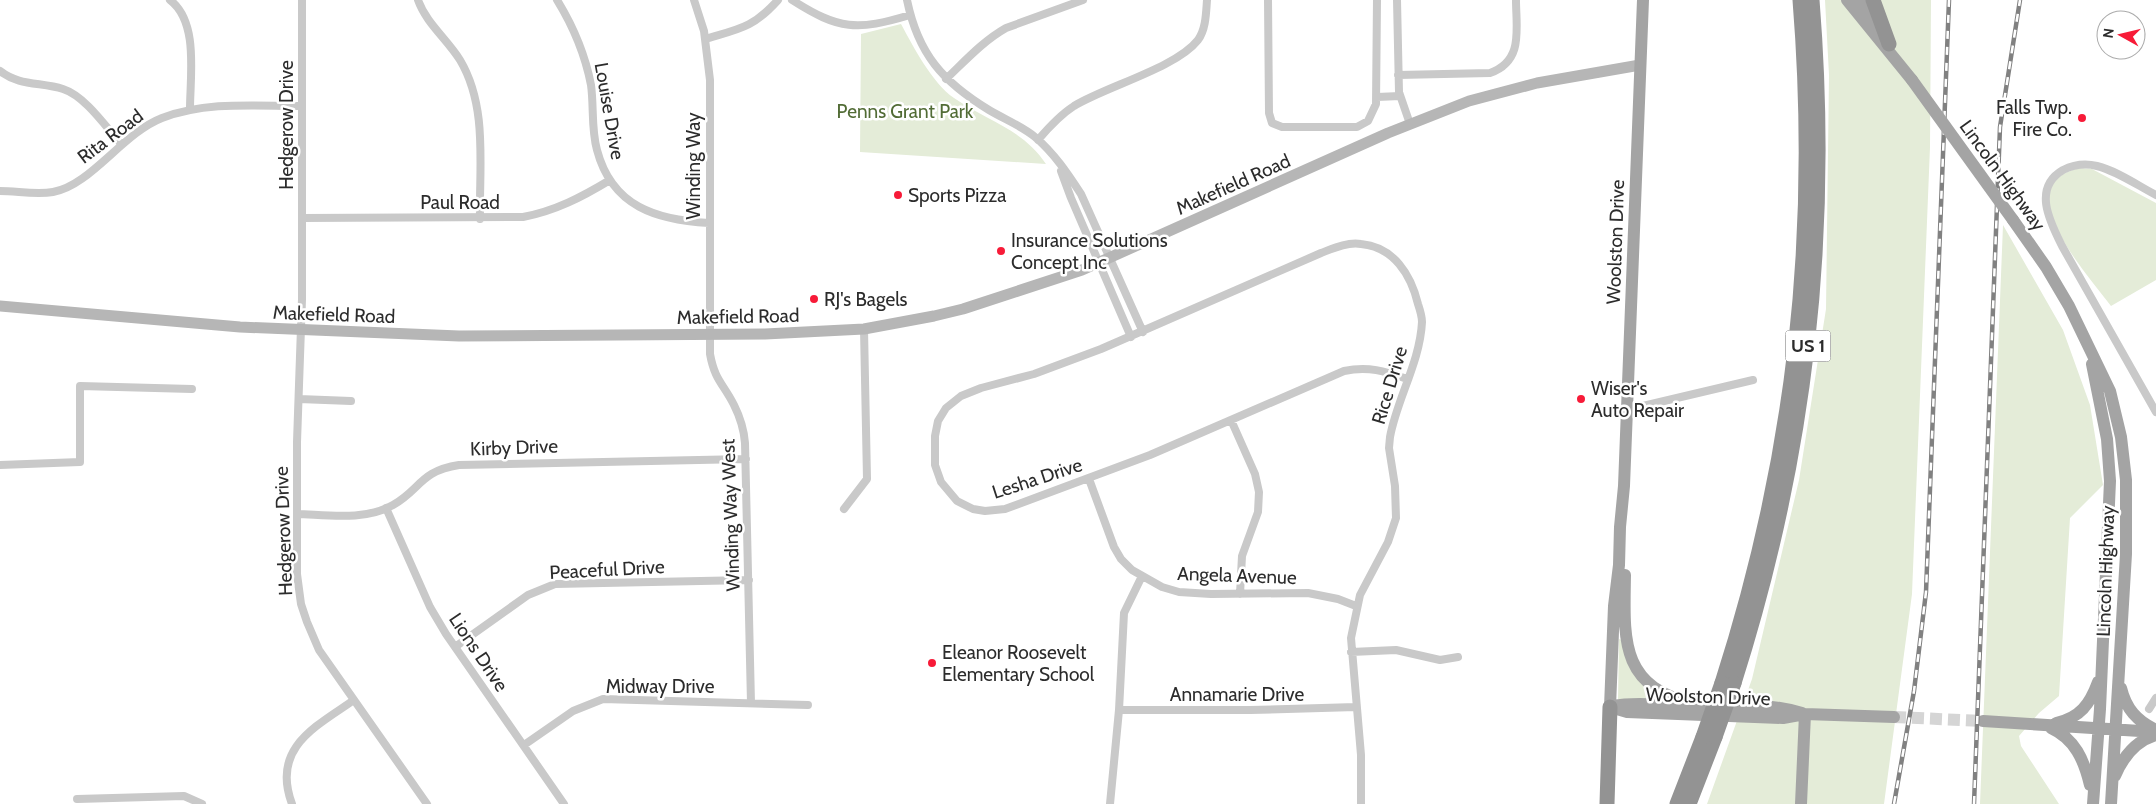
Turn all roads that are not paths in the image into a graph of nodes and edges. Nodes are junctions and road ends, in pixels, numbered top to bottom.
1 (170, 0) edge
2 (302, 0) edge
3 (418, 0) edge
4 (557, 0) edge
5 (694, 0) edge
6 (778, 0) edge
7 (792, 0) edge
8 (907, 0) edge
9 (1083, 0) edge
10 (1207, 0) edge
11 (1268, 0) edge
12 (1377, 0) edge
13 (1397, 0) edge
14 (1516, 0) edge
15 (1643, 0) edge
16 (1800, 0) edge
17 (1812, 0) edge
18 (1847, 0) edge
19 (1860, 0) edge
20 (1873, 0) edge
21 (910, 15) junction
22 (706, 39) junction
23 (1889, 44) junction
24 (1640, 65) junction
25 (0, 71) edge
26 (1398, 75) junction
27 (946, 79) junction
28 (1912, 80) junction
29 (1377, 96) junction
30 (1400, 96) junction
31 (302, 106) junction
32 (190, 109) junction
33 (1410, 124) junction
34 (1038, 140) junction
35 (122, 144) junction
36 (1056, 160) junction
37 (610, 180) junction
38 (0, 191) edge
39 (2156, 195) edge
40 (302, 218) junction
41 (480, 218) junction
42 (709, 223) junction
43 (1104, 260) junction
44 (0, 306) edge
45 (864, 328) junction
46 (301, 330) junction
47 (1143, 332) junction
48 (710, 334) junction
49 (1131, 337) junction
50 (2088, 347) junction
51 (1407, 379) junction
52 (1752, 380) dead end
53 (192, 389) dead end
54 (299, 399) junction
55 (351, 401) dead end
56 (1626, 410) junction
57 (2156, 412) edge
58 (1231, 420) junction
59 (746, 459) junction
60 (0, 465) edge
61 (1088, 479) junction
62 (1624, 486) junction
63 (386, 508) junction
64 (844, 509) dead end
65 (297, 514) junction
66 (1142, 576) junction
67 (748, 580) junction
68 (1240, 594) junction
69 (1356, 606) junction
70 (455, 647) junction
71 (1351, 652) junction
72 (1458, 657) dead end
73 (2102, 671) junction
74 (2120, 681) junction
75 (1728, 683) junction
76 (2156, 698) edge
77 (354, 700) junction
78 (751, 703) junction
79 (1696, 704) junction
80 (808, 705) dead end
81 (1356, 707) junction
82 (1610, 707) junction
83 (2149, 709) dead end
84 (1119, 710) junction
85 (1805, 714) junction
86 (1894, 716) tunnel mouth
87 (1983, 721) tunnel mouth
88 (2047, 725) junction
89 (2099, 728) junction
90 (2115, 731) junction
91 (2156, 732) edge
92 (1709, 737) junction
93 (524, 745) junction
94 (2112, 788) junction
95 (77, 799) dead end
96 (2093, 800) edge
97 (202, 804) edge
98 (292, 804) edge
99 (427, 804) edge
100 (564, 804) edge
101 (1110, 804) edge
102 (1361, 804) edge
103 (1607, 804) edge
104 (1677, 804) edge
105 (1689, 804) edge
106 (1801, 804) edge
107 (2111, 804) edge

1 - 32 street
2 - 31 street, Hedgerow Drive
3 - 41 street
4 - 37 street, Louise Drive
5 - 22 street, Winding Way
6 - 22 street
7 - 21 street
8 - 21 street
9 - 27 street
10 - 34 street
11 - 29 street
12 - 29 street
13 - 26 street
14 - 26 street
15 - 24 main road, Woolston Drive
16 - 75 highway, US 1
17 - 75 highway, US 1
18 - 28 main road, Lincoln Highway
19 - 23 main road, Lincoln Highway
20 - 23 highway
21 - 27 street
22 - 42 street, Winding Way
23 - 28 main road, Lincoln Highway
24 - 33 street, Makefield Road
24 - 56 main road, Woolston Drive
25 - 35 street
26 - 30 street
27 - 34 street
28 - 50 main road, Lincoln Highway, bridge
29 - 30 street
30 - 33 street
31 - 32 street, Rita Road
31 - 40 street, Hedgerow Drive
32 - 35 street, Rita Road
33 - 43 street, Makefield Road
34 - 36 street
35 - 38 street, Rita Road
36 - 43 street
36 - 43 street
37 - 41 street, Paul Road
37 - 42 street, Louise Drive
39 - 57 street
40 - 41 street, Paul Road
40 - 46 street, Hedgerow Drive
42 - 48 street, Winding Way
43 - 45 street, Makefield Road
43 - 47 street
43 - 49 street
44 - 46 street, Makefield Road
45 - 48 street, Makefield Road
45 - 64 street
46 - 48 street, Makefield Road
46 - 54 street, Hedgerow Drive
47 - 49 street, Rice Drive
47 - 51 street, Rice Drive
48 - 59 street, Winding Way West
49 - 61 street, Lesha Drive
50 - 73 main road, Lincoln Highway
50 - 74 main road, Lincoln Highway
51 - 58 street, Lesha Drive
51 - 69 street, Rice Drive
52 - 56 street
53 - 60 street
54 - 55 street
54 - 65 street, Hedgerow Drive
56 - 62 main road, Woolston Drive
58 - 61 street, Lesha Drive
58 - 68 street
59 - 63 street, Kirby Drive
59 - 67 street, Winding Way West
61 - 66 street, Angela Avenue
62 - 79 main road, Woolston Drive
62 - 82 main road, Woolston Drive
63 - 65 street, Kirby Drive
63 - 70 street, Lions Drive
65 - 77 street, Hedgerow Drive
66 - 68 street, Angela Avenue
66 - 84 street
67 - 70 street, Peaceful Drive
67 - 78 street, Winding Way West
68 - 69 street, Angela Avenue
69 - 71 street, Rice Drive
70 - 93 street, Lions Drive
71 - 72 street
71 - 81 street, Rice Drive
73 - 88 main road
73 - 89 main road, Lincoln Highway
74 - 90 main road, Lincoln Highway
74 - 91 main road
75 - 92 highway, US 1, bridge
76 - 83 street
77 - 98 street
77 - 99 street, Hedgerow Drive
78 - 80 street, Midway Drive
78 - 93 street, Midway Drive
79 - 82 main road, Woolston Drive
79 - 85 main road, Woolston Drive
81 - 84 street, Annamarie Drive
81 - 102 street, Rice Drive
82 - 85 main road, Woolston Drive
82 - 103 highway
84 - 101 street
85 - 86 main road, Woolston Drive
85 - 106 main road
87 - 88 main road
88 - 89 main road
88 - 96 main road
89 - 90 main road
89 - 96 main road, Lincoln Highway
90 - 91 main road
90 - 94 main road, Lincoln Highway
91 - 94 main road
92 - 104 highway, US 1
92 - 105 highway, US 1
93 - 100 street, Lions Drive
94 - 107 main road, Lincoln Highway
95 - 97 street

